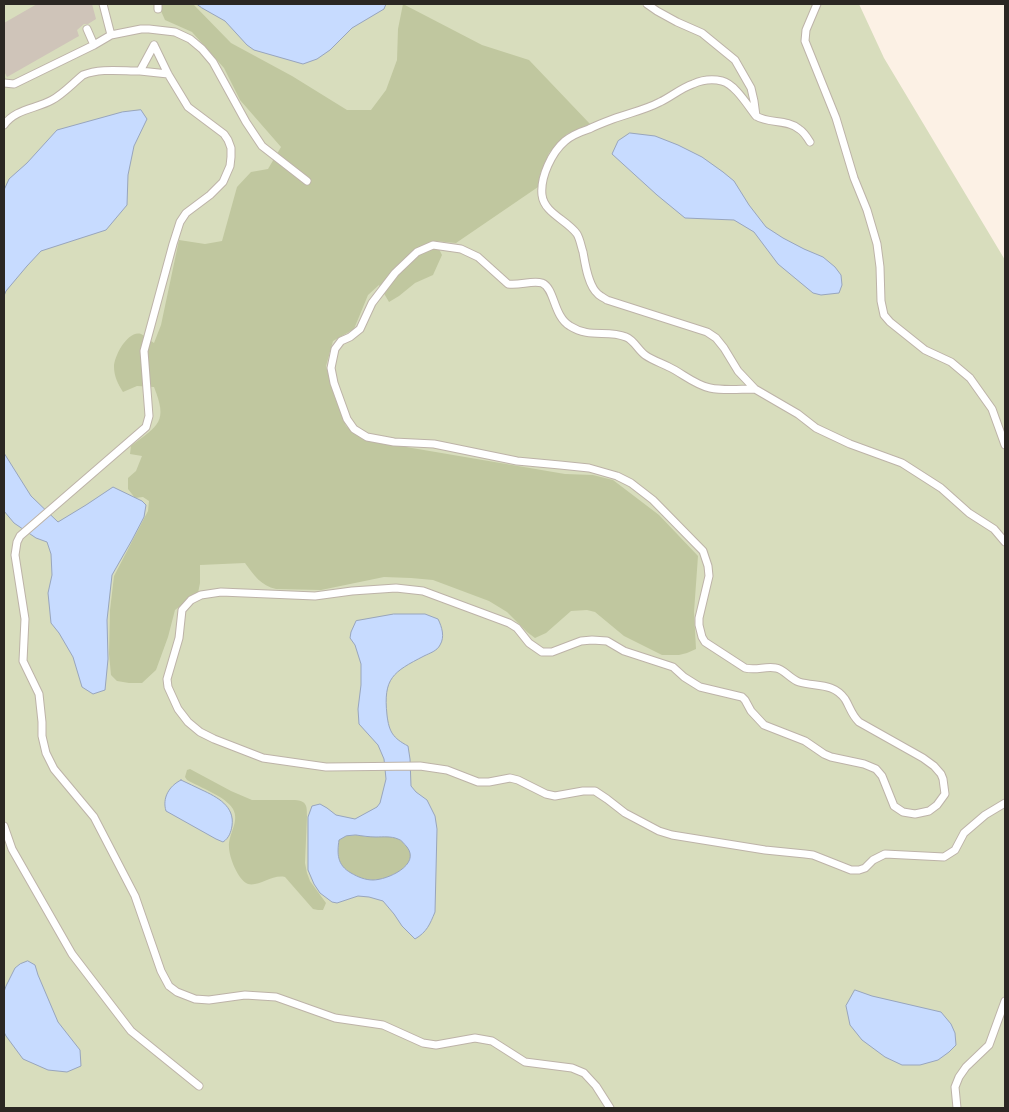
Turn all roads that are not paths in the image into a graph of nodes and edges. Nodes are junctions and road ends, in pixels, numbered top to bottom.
1 (103, 4) edge
2 (647, 4) edge
3 (817, 4) edge
4 (87, 30) dead end
5 (111, 35) junction
6 (94, 45) junction
7 (140, 71) junction
8 (168, 74) junction
9 (4, 83) edge
10 (756, 116) junction
11 (4, 125) edge
12 (810, 142) dead end
13 (307, 181) dead end
14 (755, 388) junction
15 (1005, 445) edge
16 (1005, 542) edge
17 (1005, 803) edge
18 (4, 826) edge
19 (1005, 1001) edge
20 (199, 1086) dead end
21 (610, 1108) edge
22 (957, 1108) edge

1 - 5 lane
2 - 10 lane
3 - 15 lane
4 - 6 lane
5 - 6 lane
5 - 13 lane
6 - 9 lane
7 - 8 lane
7 - 8 lane
7 - 11 lane
8 - 21 lane
10 - 12 lane
10 - 14 lane
14 - 16 lane
14 - 17 lane
18 - 20 lane
19 - 22 lane

